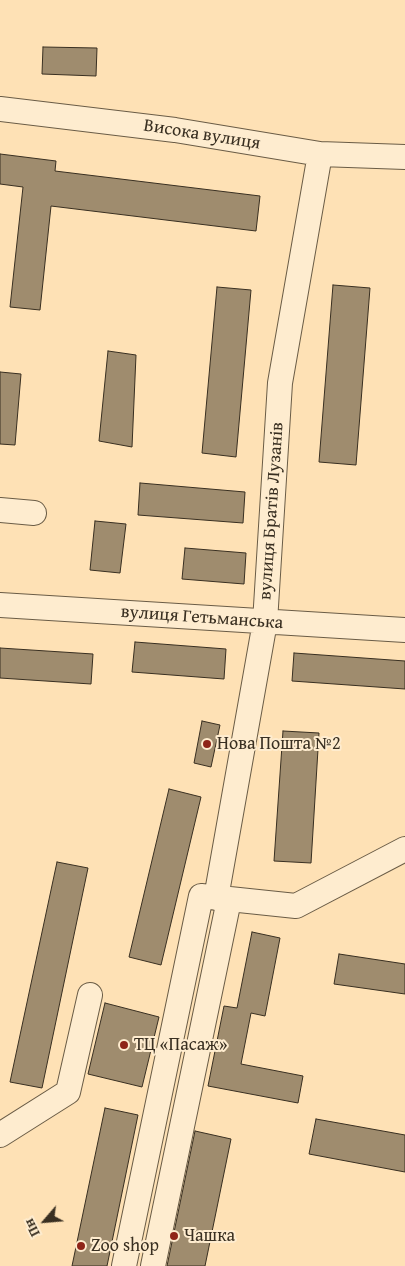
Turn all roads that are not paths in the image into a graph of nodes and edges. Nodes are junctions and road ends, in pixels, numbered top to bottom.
1 (0, 109) edge
2 (320, 154) junction
3 (405, 157) edge
4 (0, 510) edge
5 (34, 513) dead end
6 (0, 605) edge
7 (265, 622) junction
8 (405, 630) edge
9 (405, 849) edge
10 (216, 898) junction
11 (90, 995) dead end
12 (0, 1135) edge
13 (124, 1266) edge
14 (153, 1266) edge

1 - 2 street, Висока вулиця
2 - 3 street, Висока вулиця
2 - 7 street, вулиця Братів Лузанів
4 - 5 street
6 - 7 street, вулиця Гетьманська
7 - 8 street, вулиця Гетьманська
7 - 10 street, вулиця Братів Лузанів
9 - 10 street
10 - 13 street, вулиця Братів Лузанів
10 - 14 street, вулиця Братів Лузанів
11 - 12 street

